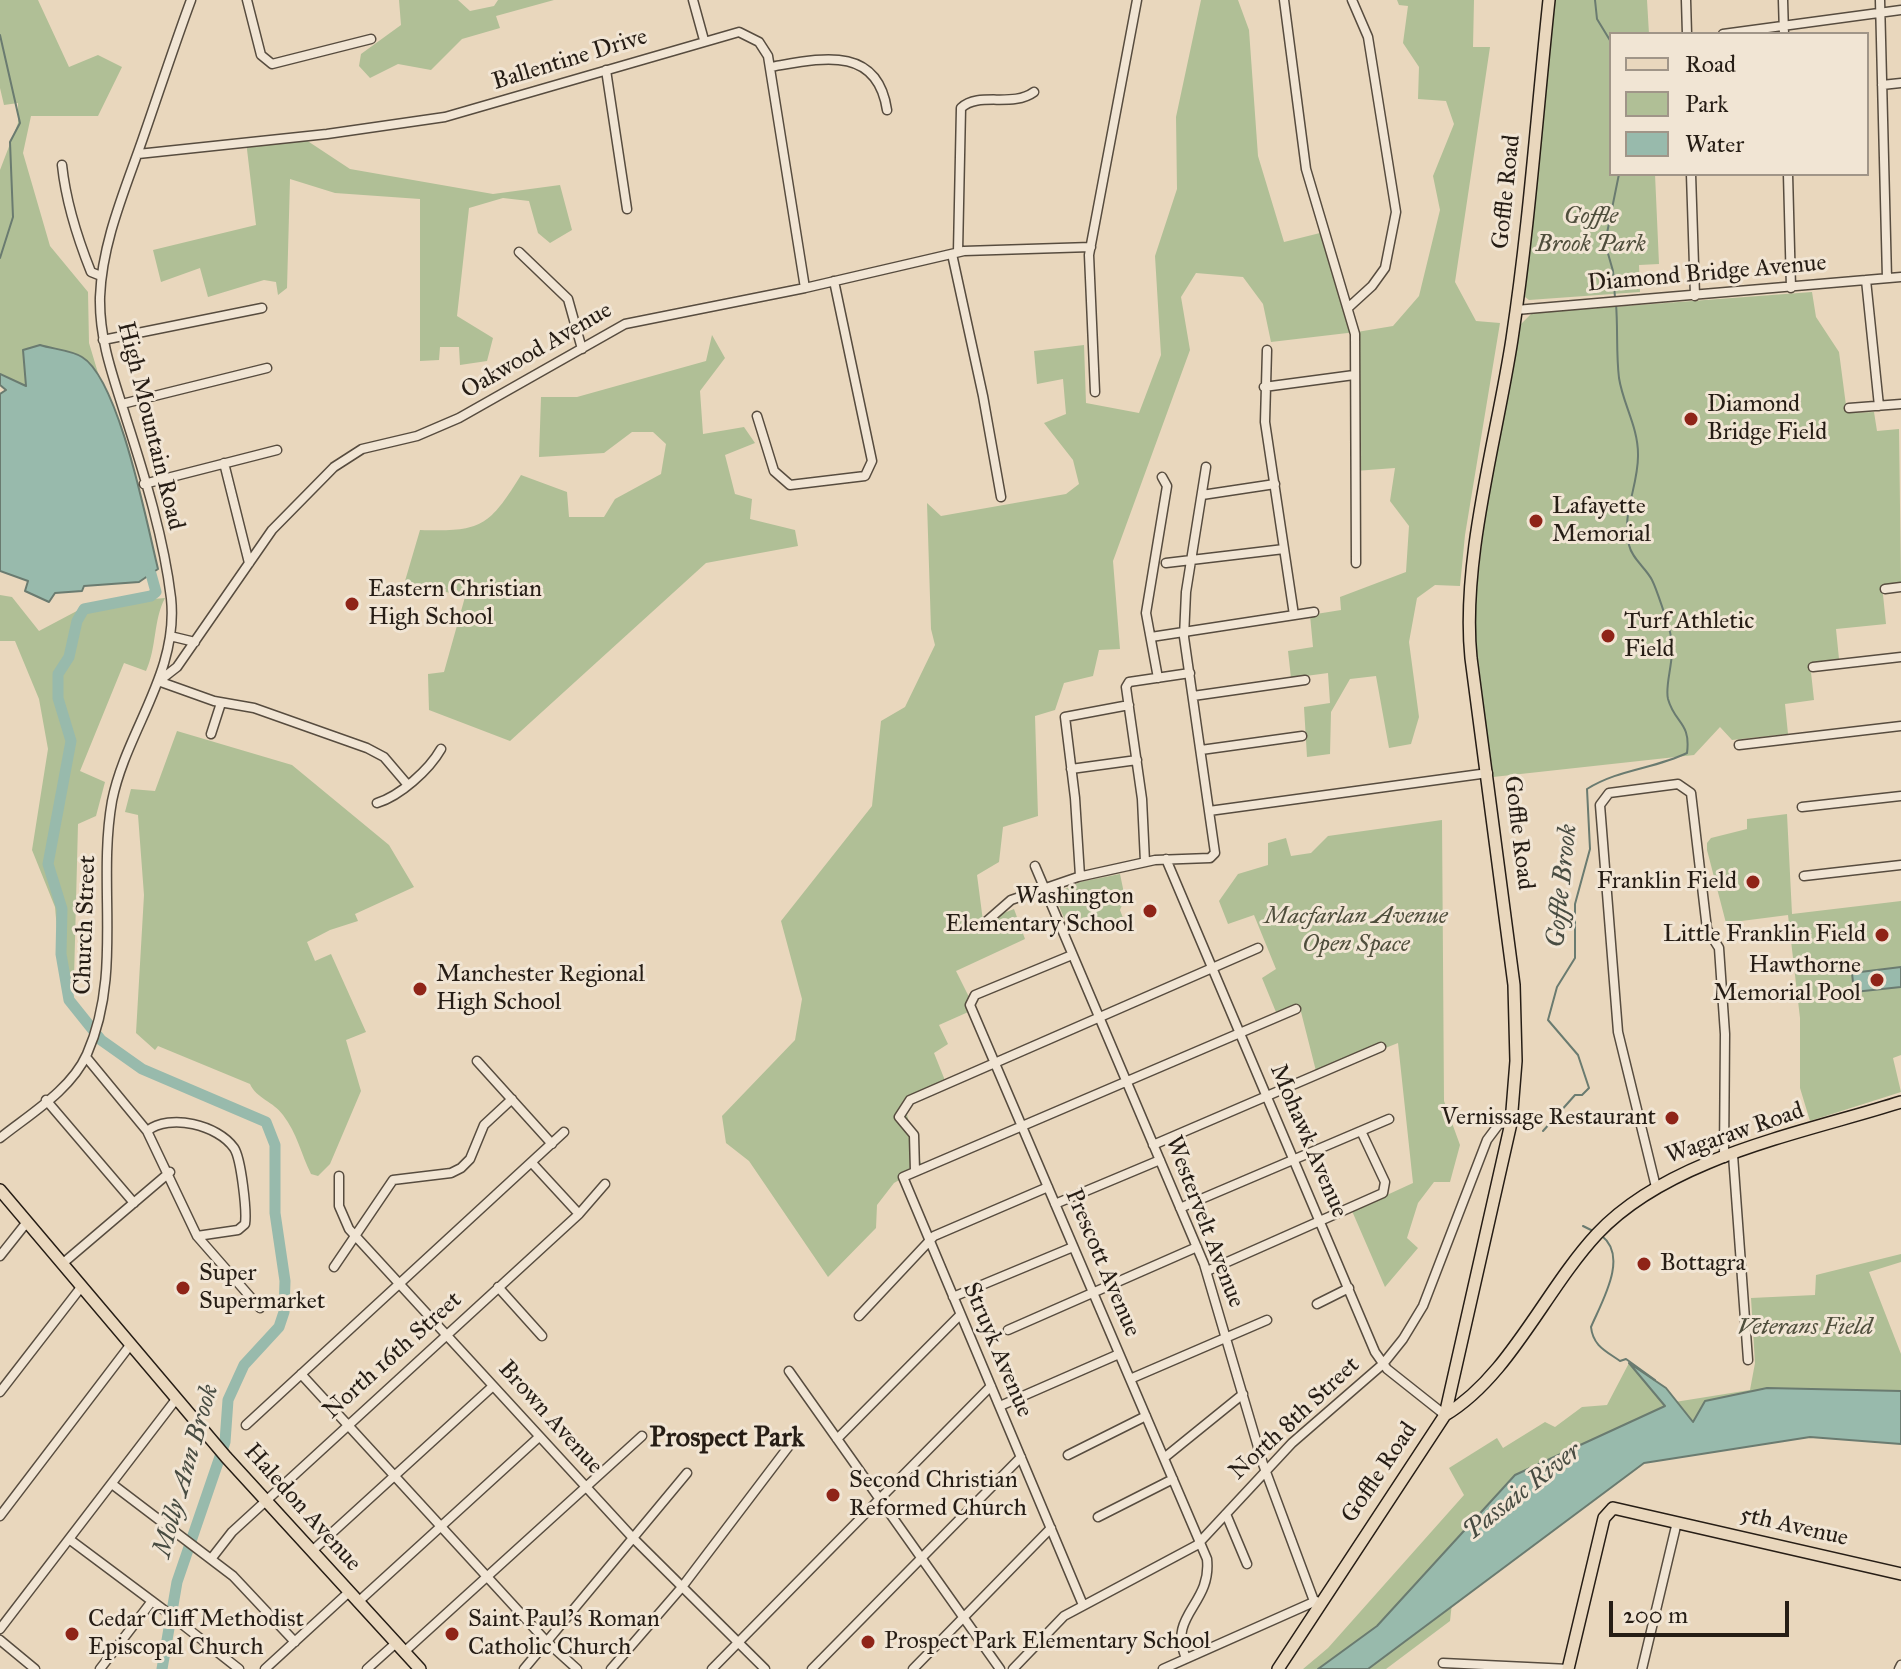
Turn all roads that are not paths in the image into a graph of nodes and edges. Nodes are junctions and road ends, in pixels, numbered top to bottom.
1 (191, 0) edge
2 (247, 0) edge
3 (693, 0) edge
4 (1137, 0) edge
5 (1284, 0) edge
6 (1352, 0) edge
7 (1549, 0) edge
8 (1686, 0) edge
9 (1783, 0) edge
10 (1880, 0) edge
11 (1901, 10) edge
12 (1880, 13) junction
13 (1784, 30) edge
14 (1687, 32) edge
15 (1754, 32) edge
16 (371, 39) dead end
17 (704, 40) junction
18 (770, 67) junction
19 (606, 70) junction
20 (1901, 83) edge
21 (1882, 85) junction
22 (1034, 92) dead end
23 (887, 110) dead end
24 (138, 154) junction
25 (62, 165) dead end
26 (1691, 176) edge
27 (1788, 176) edge
28 (627, 209) dead end
29 (1091, 247) junction
30 (519, 252) dead end
31 (955, 253) junction
32 (101, 276) junction
33 (1901, 277) edge
34 (1887, 278) junction
35 (1866, 280) junction
36 (834, 281) junction
37 (805, 288) junction
38 (1791, 288) junction
39 (1695, 296) junction
40 (1349, 307) junction
41 (262, 308) dead end
42 (1516, 310) junction
43 (103, 340) junction
44 (582, 349) junction
45 (1267, 350) dead end
46 (267, 368) dead end
47 (1354, 375) junction
48 (1264, 387) junction
49 (1095, 392) dead end
50 (122, 404) junction
51 (1901, 404) edge
52 (1879, 406) junction
53 (1849, 408) dead end
54 (757, 416) dead end
55 (277, 450) dead end
56 (224, 463) junction
57 (1206, 467) dead end
58 (1162, 477) dead end
59 (144, 484) junction
60 (1275, 484) junction
61 (1202, 495) junction
62 (1001, 497) dead end
63 (1284, 549) junction
64 (1191, 561) junction
65 (249, 563) junction
66 (1166, 563) dead end
67 (1356, 563) dead end
68 (1901, 587) edge
69 (1885, 589) dead end
70 (1314, 612) dead end
71 (1294, 615) junction
72 (1185, 631) junction
73 (170, 636) junction
74 (1151, 637) junction
75 (195, 642) junction
76 (1901, 657) edge
77 (1813, 667) dead end
78 (1190, 673) junction
79 (1158, 678) junction
80 (1305, 680) dead end
81 (158, 681) junction
82 (1193, 696) junction
83 (221, 703) junction
84 (1129, 705) junction
85 (1901, 726) edge
86 (211, 734) dead end
87 (1302, 736) dead end
88 (1739, 745) dead end
89 (441, 749) dead end
90 (1201, 750) junction
91 (1137, 760) junction
92 (1071, 769) junction
93 (1488, 773) junction
94 (407, 784) junction
95 (1901, 796) edge
96 (377, 803) dead end
97 (1802, 807) dead end
98 (1209, 811) junction
99 (1166, 859) junction
100 (1145, 862) junction
101 (1901, 865) edge
102 (1035, 866) dead end
103 (1080, 876) junction
104 (1804, 876) dead end
105 (1045, 890) junction
106 (987, 921) dead end
107 (1258, 948) dead end
108 (1072, 955) junction
109 (1213, 969) junction
110 (1296, 1009) dead end
111 (1099, 1017) junction
112 (1240, 1032) junction
113 (1381, 1047) dead end
114 (86, 1057) junction
115 (477, 1061) dead end
116 (994, 1062) junction
117 (1126, 1081) junction
118 (1267, 1096) junction
119 (512, 1099) junction
120 (46, 1100) junction
121 (1901, 1102) edge
122 (1389, 1119) dead end
123 (1511, 1123) junction
124 (1022, 1125) junction
125 (147, 1131) junction
126 (1361, 1131) junction
127 (564, 1132) dead end
128 (0, 1138) edge
129 (552, 1144) junction
130 (1153, 1145) junction
131 (1729, 1156) junction
132 (1294, 1159) junction
133 (1160, 1160) junction
134 (532, 1163) junction
135 (915, 1171) junction
136 (170, 1172) junction
137 (339, 1176) dead end
138 (605, 1184) dead end
139 (1048, 1187) junction
140 (1656, 1187) junction
141 (0, 1190) edge
142 (134, 1203) junction
143 (1055, 1204) junction
144 (1180, 1208) junction
145 (579, 1214) junction
146 (27, 1222) junction
147 (1321, 1223) junction
148 (197, 1236) junction
149 (356, 1236) junction
150 (929, 1242) junction
151 (1073, 1247) junction
152 (1197, 1247) junction
153 (0, 1256) edge
154 (62, 1264) junction
155 (334, 1267) dead end
156 (1207, 1271) junction
157 (400, 1284) junction
158 (82, 1286) junction
159 (498, 1287) junction
160 (1349, 1288) junction
161 (1093, 1292) junction
162 (953, 1297) junction
163 (1317, 1304) dead end
164 (260, 1308) dead end
165 (960, 1315) junction
166 (859, 1316) dead end
167 (1267, 1320) dead end
168 (1008, 1330) dead end
169 (447, 1335) junction
170 (542, 1336) dead end
171 (1226, 1338) junction
172 (131, 1344) junction
173 (1119, 1354) junction
174 (1748, 1360) dead end
175 (1383, 1364) junction
176 (789, 1371) dead end
177 (301, 1374) junction
178 (1130, 1379) junction
179 (493, 1386) junction
180 (991, 1386) junction
181 (0, 1392) edge
182 (1243, 1394) junction
183 (177, 1398) junction
184 (1000, 1406) junction
185 (1445, 1415) junction
186 (1146, 1416) junction
187 (246, 1425) dead end
188 (348, 1425) junction
189 (642, 1436) dead end
190 (539, 1437) junction
191 (837, 1439) junction
192 (792, 1442) dead end
193 (1068, 1455) dead end
194 (1021, 1457) junction
195 (1164, 1458) junction
196 (1265, 1470) junction
197 (687, 1473) dead end
198 (395, 1476) junction
199 (1173, 1479) junction
200 (112, 1484) junction
201 (586, 1488) junction
202 (879, 1499) junction
203 (265, 1500) junction
204 (1226, 1514) junction
205 (0, 1516) edge
206 (1098, 1517) dead end
207 (1677, 1522) junction
208 (441, 1526) junction
209 (1051, 1528) junction
210 (633, 1538) junction
211 (69, 1539) junction
212 (1200, 1542) junction
213 (312, 1551) junction
214 (921, 1558) junction
215 (211, 1559) junction
216 (1247, 1564) dead end
217 (1901, 1574) edge
218 (488, 1577) junction
219 (682, 1587) junction
220 (349, 1592) junction
221 (1319, 1599) junction
222 (152, 1601) junction
223 (358, 1602) junction
224 (1083, 1605) junction
225 (168, 1613) dead end
226 (964, 1617) junction
227 (178, 1621) dead end
228 (0, 1629) edge
229 (0, 1640) edge
230 (546, 1641) junction
231 (295, 1642) junction
232 (738, 1643) junction
233 (400, 1647) junction
234 (1186, 1658) junction
235 (275, 1660) junction
236 (1443, 1663) dead end
237 (35, 1669) edge
238 (100, 1669) edge
239 (239, 1669) edge
240 (265, 1669) edge
241 (284, 1669) edge
242 (367, 1669) edge
243 (420, 1669) edge
244 (524, 1669) edge
245 (577, 1669) edge
246 (611, 1669) edge
247 (712, 1669) edge
248 (765, 1669) edge
249 (812, 1669) edge
250 (913, 1669) edge
251 (1000, 1669) edge
252 (1013, 1669) edge
253 (1163, 1669) edge
254 (1278, 1669) edge
255 (1568, 1669) edge
256 (1642, 1669) edge

1 - 24 street, High Mountain Road
2 - 16 street
3 - 17 street
4 - 29 street
5 - 40 street
6 - 40 street
7 - 42 main road, Goffle Road
8 - 14 street
9 - 13 street
10 - 12 street
11 - 12 street
12 - 13 street
12 - 21 street
13 - 15 street
17 - 18 street, Ballentine Drive
17 - 19 street, Ballentine Drive
18 - 23 street
18 - 37 street, Ballentine Drive
19 - 24 street, Ballentine Drive
19 - 28 street
20 - 21 street
21 - 34 street
22 - 31 street
24 - 32 street, High Mountain Road
25 - 32 street
26 - 39 street
27 - 38 street
29 - 31 street, Oakwood Avenue
29 - 49 street
30 - 44 street
31 - 36 street, Oakwood Avenue
31 - 62 street
32 - 43 street, High Mountain Road
33 - 34 street, Diamond Bridge Avenue
34 - 35 street, Diamond Bridge Avenue
35 - 38 street, Diamond Bridge Avenue
35 - 52 street
36 - 37 street, Oakwood Avenue
36 - 54 street
37 - 44 street, Oakwood Avenue
38 - 39 street, Diamond Bridge Avenue
39 - 42 street, Diamond Bridge Avenue
40 - 47 street
41 - 43 street
42 - 93 main road, Goffle Road
43 - 50 street, High Mountain Road
44 - 65 street, Oakwood Avenue
45 - 48 street
46 - 50 street
47 - 48 street
47 - 67 street
48 - 60 street
50 - 59 street, High Mountain Road
51 - 52 street
52 - 53 street
55 - 56 street
56 - 59 street
56 - 65 street
57 - 61 street
58 - 74 street
59 - 73 street, High Mountain Road
60 - 61 street
60 - 63 street
61 - 64 street
63 - 64 street
63 - 71 street
64 - 66 street
64 - 72 street
65 - 75 street, Oakwood Avenue
68 - 69 street
70 - 71 street
71 - 72 street
72 - 74 street
72 - 78 street
73 - 75 street
73 - 81 street, High Mountain Road
74 - 79 street
75 - 81 street, Oakwood Avenue
76 - 77 street
78 - 79 street
78 - 82 street
79 - 84 street
80 - 82 street
81 - 83 street
81 - 114 street, Church Street
82 - 90 street
83 - 86 street
83 - 94 street
84 - 91 street
84 - 92 street
85 - 88 street
87 - 90 street
89 - 94 street
90 - 98 street
91 - 92 street
91 - 100 street
92 - 103 street
93 - 98 street
93 - 123 main road, Goffle Road
94 - 96 street
95 - 97 street
98 - 99 street
99 - 100 street
99 - 109 street, Mohawk Avenue
100 - 103 street
101 - 104 street
102 - 105 street, Westervelt Avenue
103 - 105 street
105 - 106 street
105 - 108 street, Westervelt Avenue
107 - 109 street
108 - 111 street, Westervelt Avenue
108 - 116 street, Prescott Avenue
109 - 111 street
109 - 112 street, Mohawk Avenue
110 - 112 street
111 - 116 street
111 - 117 street, Westervelt Avenue
112 - 117 street
112 - 118 street, Mohawk Avenue
113 - 118 street
114 - 120 street, Church Street
114 - 125 street
115 - 119 street
116 - 124 street, Prescott Avenue
116 - 135 street, Struyk Avenue
117 - 124 street
117 - 130 street, Westervelt Avenue
118 - 130 street
118 - 132 street, Mohawk Avenue
119 - 129 street
119 - 149 street
120 - 128 street, Church Street
120 - 142 street
121 - 131 main road, Wagaraw Road
122 - 126 street
123 - 175 street, North 8th Street
123 - 185 main road, Goffle Road
124 - 135 street
124 - 139 street, Prescott Avenue
125 - 136 street
125 - 148 street
126 - 132 street
126 - 147 street
127 - 129 street
129 - 134 street
130 - 133 street, Westervelt Avenue
131 - 140 main road, Wagaraw Road
131 - 140 street
131 - 174 street
132 - 144 street
132 - 147 street, Mohawk Avenue
133 - 143 street
133 - 144 street, Westervelt Avenue
134 - 145 street
134 - 157 street
135 - 150 street, Struyk Avenue
136 - 142 street
136 - 148 street
137 - 149 street, Brown Avenue
138 - 145 street, North 16th Street
139 - 143 street, Prescott Avenue
139 - 150 street
140 - 185 main road, Wagaraw Road
141 - 146 main road, Haledon Avenue
142 - 154 street
143 - 151 street, Prescott Avenue
144 - 152 street, Westervelt Avenue
145 - 159 street, North 16th Street
146 - 153 street
146 - 154 main road, Haledon Avenue
147 - 156 street
147 - 160 street, Mohawk Avenue
148 - 164 street
149 - 155 street
149 - 157 street, Brown Avenue
150 - 162 street, Struyk Avenue
150 - 166 street
151 - 161 street, Prescott Avenue
151 - 162 street
152 - 156 street, Westervelt Avenue
152 - 161 street
154 - 158 main road, Haledon Avenue
156 - 171 street, Westervelt Avenue
157 - 169 street, Brown Avenue
157 - 177 street
158 - 172 main road, Haledon Avenue
158 - 181 street
159 - 169 street, North 16th Street
159 - 170 street
160 - 163 street
160 - 175 street, Mohawk Avenue
161 - 168 street
161 - 173 street, Prescott Avenue
162 - 165 street, Struyk Avenue
165 - 180 street, Struyk Avenue
165 - 191 street
167 - 171 street
169 - 179 street, Brown Avenue
169 - 188 street, North 16th Street
171 - 178 street
171 - 182 street, Westervelt Avenue
172 - 183 main road, Haledon Avenue
172 - 205 street
173 - 178 street, Prescott Avenue
173 - 184 street
175 - 185 street, Mohawk Avenue
175 - 196 street, North 8th Street
176 - 191 street
177 - 187 street
177 - 188 street
178 - 186 street, Prescott Avenue
179 - 190 street, Brown Avenue
179 - 198 street
180 - 184 street, Struyk Avenue
180 - 202 street
182 - 195 street
182 - 196 street, Westervelt Avenue
183 - 200 street
183 - 203 main road, Haledon Avenue
184 - 194 street, Struyk Avenue
185 - 221 main road, Goffle Road
186 - 193 street
186 - 195 street, Prescott Avenue
188 - 198 street
188 - 203 street, North 16th Street
189 - 201 street
190 - 201 street, Brown Avenue
190 - 208 street
191 - 202 street
192 - 219 street
194 - 209 street, Struyk Avenue
194 - 214 street
195 - 199 street, Prescott Avenue
196 - 204 street, North 8th Street
196 - 221 street, Westervelt Avenue
197 - 210 street
198 - 208 street
198 - 213 street
199 - 206 street
199 - 212 street, Prescott Avenue
200 - 211 street
200 - 215 street
201 - 210 street, Brown Avenue
201 - 218 street
202 - 214 street
202 - 232 street
203 - 213 main road, Haledon Avenue
203 - 215 street, North 16th Street
204 - 212 street, North 8th Street
204 - 216 street
207 - 217 main road, 5th Avenue
207 - 255 main road, 5th Avenue
207 - 256 street
208 - 218 street
208 - 223 street
209 - 224 street, Struyk Avenue
209 - 226 street
210 - 219 street, Brown Avenue
210 - 230 street
211 - 222 street
211 - 228 street
212 - 224 street, North 8th Street
212 - 234 street, Prescott Avenue
213 - 220 main road, Haledon Avenue
214 - 226 street
214 - 249 street
215 - 231 street
218 - 230 street
218 - 233 street
219 - 232 street, Brown Avenue
219 - 246 street
220 - 223 main road, Haledon Avenue
220 - 231 street
221 - 234 street
221 - 254 main road, Goffle Road
222 - 225 street
222 - 238 street
223 - 233 main road, Haledon Avenue
224 - 252 street, North 8th Street
226 - 250 street
226 - 251 street
227 - 239 street
229 - 237 street
230 - 244 street
230 - 245 street
231 - 235 street
232 - 247 street
232 - 248 street, Brown Avenue
233 - 242 street
233 - 243 main road, Haledon Avenue
234 - 253 street
235 - 240 street
235 - 241 street
236 - 255 street

